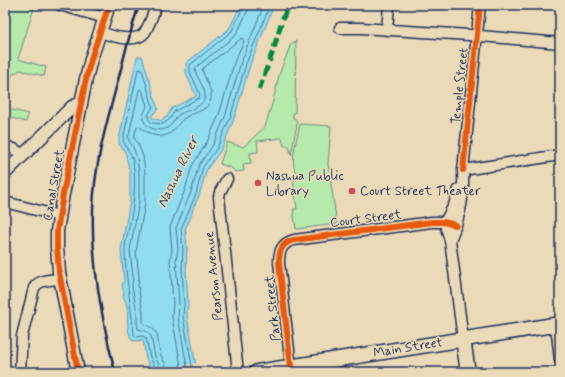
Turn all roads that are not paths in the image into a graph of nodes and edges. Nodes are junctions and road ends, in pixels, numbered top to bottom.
1 (60, 5) edge
2 (109, 5) edge
3 (156, 5) edge
4 (389, 5) edge
5 (480, 5) edge
6 (105, 18) junction
7 (340, 28) dead end
8 (387, 30) junction
9 (100, 32) junction
10 (476, 36) junction
11 (560, 43) edge
12 (80, 105) junction
13 (5, 146) edge
14 (24, 155) junction
15 (560, 155) edge
16 (463, 170) junction
17 (5, 173) edge
18 (227, 179) dead end
19 (5, 202) edge
20 (59, 216) junction
21 (446, 222) junction
22 (456, 225) junction
23 (450, 240) junction
24 (282, 247) joint
25 (60, 279) junction
26 (558, 324) edge
27 (463, 339) junction
28 (560, 360) edge
29 (291, 367) junction
30 (277, 370) edge
31 (20, 372) edge
32 (78, 372) edge
33 (238, 372) edge
34 (257, 372) edge
35 (468, 372) edge

1 - 6 street
2 - 6 street, Canal Street
3 - 9 street
4 - 8 street
5 - 10 street, Temple Street
6 - 9 street, Canal Street
7 - 8 street
8 - 10 street
9 - 12 street, Canal Street
10 - 11 street
10 - 16 street, Temple Street
12 - 14 street
12 - 20 street, Canal Street
13 - 14 street
14 - 17 street
15 - 16 street
16 - 21 street, Temple Street
16 - 22 street, Temple Street
18 - 33 street, Pearson Avenue
19 - 20 street
20 - 25 street, Canal Street
21 - 22 street, Court Street
21 - 23 street, Temple Street
21 - 24 street, Court Street
22 - 23 street, Temple Street
23 - 27 street, Temple Street
24 - 29 street, Park Street
25 - 31 street
25 - 32 street, Canal Street
26 - 27 main road, Main Street
26 - 28 street
27 - 29 main road, Main Street
27 - 35 main road
29 - 30 main road, Main Street
30 - 34 main road, Main Street

